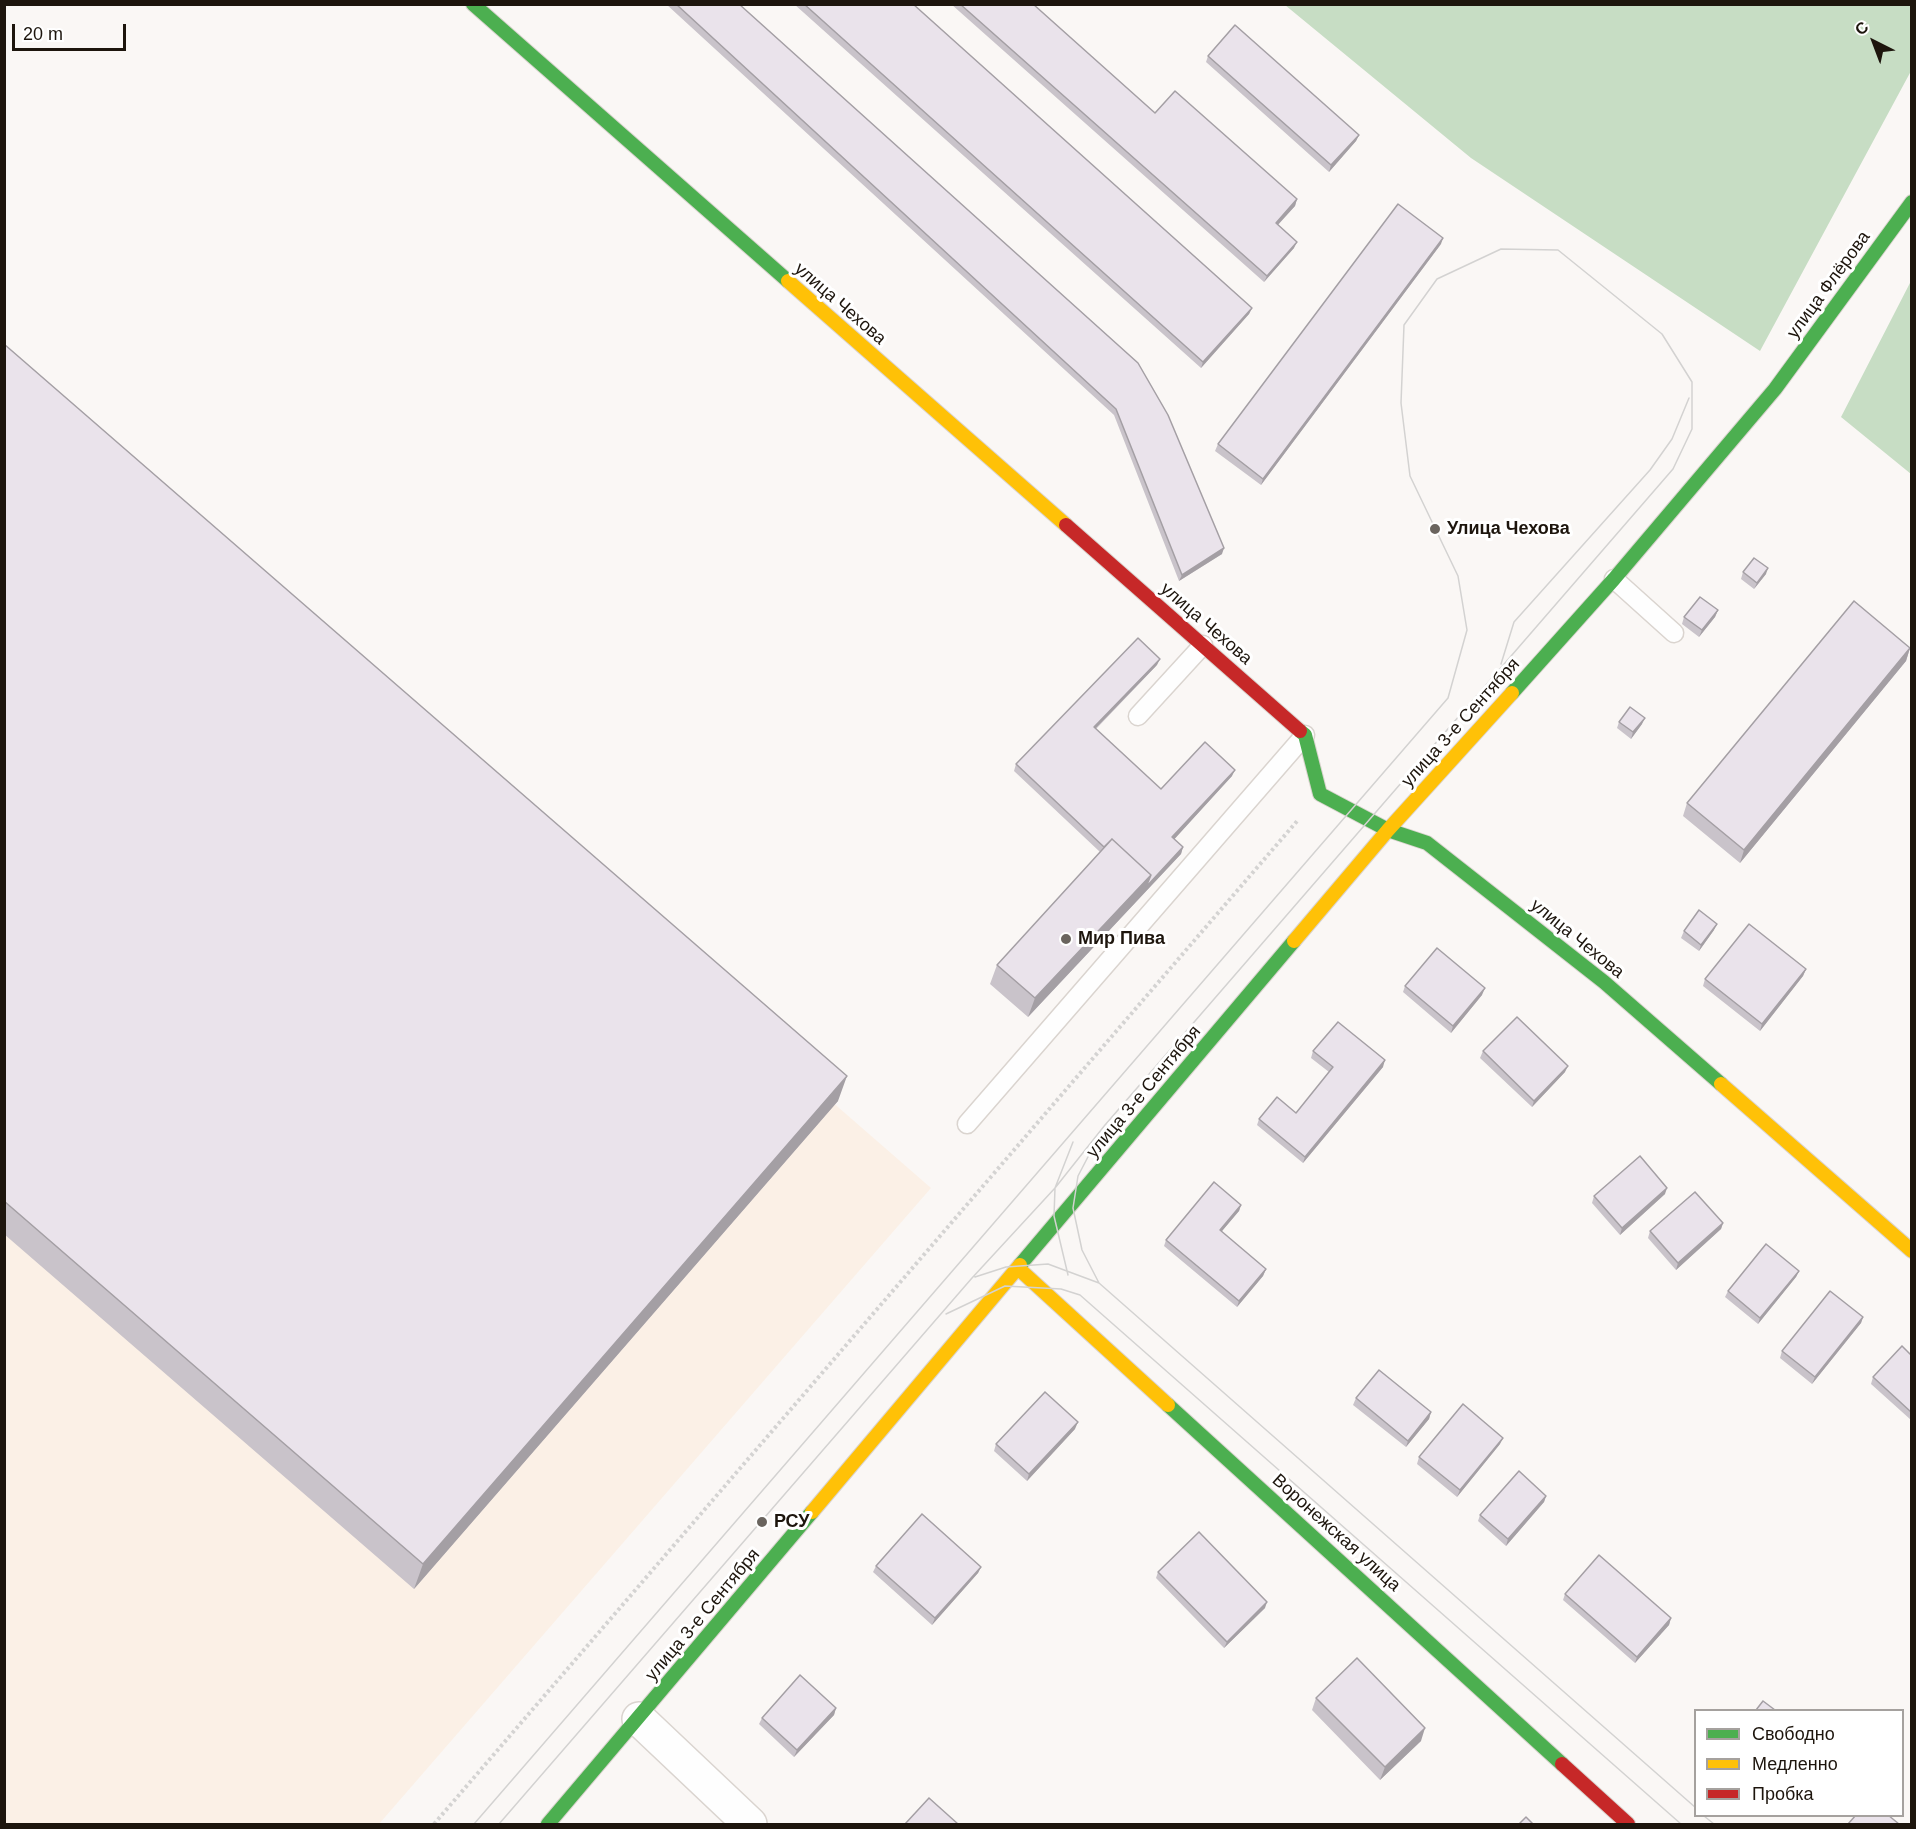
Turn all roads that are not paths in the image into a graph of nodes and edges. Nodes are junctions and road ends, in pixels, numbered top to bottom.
1 (473, 4) edge
2 (1911, 202) edge
3 (1775, 389) joint
4 (1614, 579) junction
5 (1674, 633) dead end
6 (1203, 645) junction
7 (1138, 716) dead end
8 (1305, 735) junction
9 (1388, 830) junction
10 (967, 1124) dead end
11 (1911, 1251) edge
12 (1019, 1269) junction
13 (639, 1719) junction
14 (548, 1824) edge
15 (750, 1824) edge
16 (1628, 1824) edge

1 - 6 street, улица Чехова
2 - 3 street, улица Флёрова
3 - 4 street, улица 3-е Сентября
4 - 5 lane
4 - 9 street, улица 3-е Сентября
6 - 7 lane
6 - 8 street, улица Чехова
8 - 9 street, улица Чехова
8 - 10 lane
9 - 11 street, улица Чехова
9 - 12 street, улица 3-е Сентября
12 - 13 street, улица 3-е Сентября
12 - 16 street, Воронежская улица
13 - 14 street, улица 3-е Сентября
13 - 15 street

